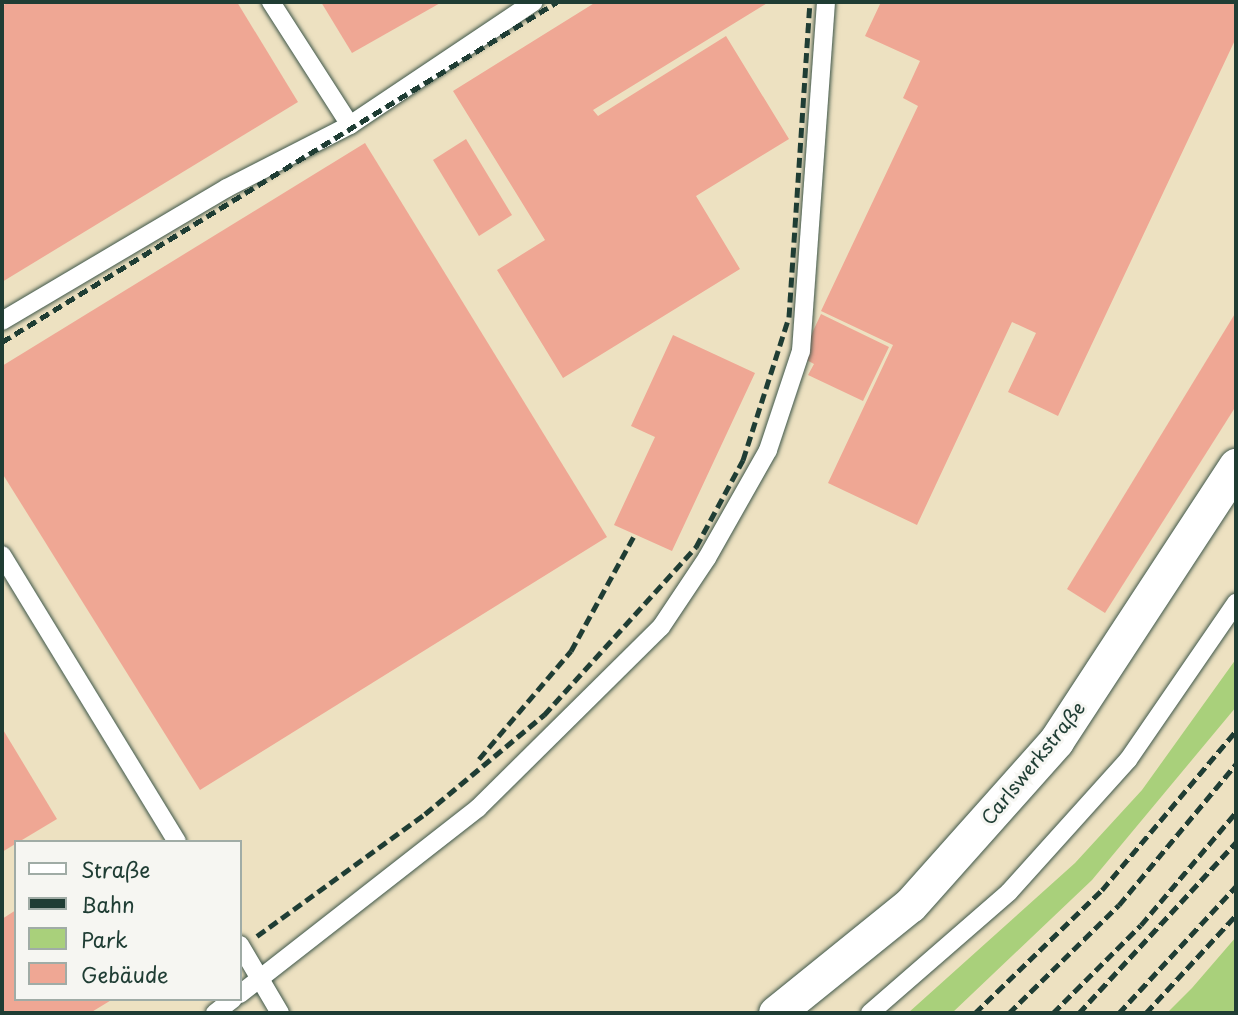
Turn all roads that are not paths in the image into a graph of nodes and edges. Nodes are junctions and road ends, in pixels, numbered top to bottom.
1 (271, 2) edge
2 (534, 2) edge
3 (826, 2) edge
4 (350, 125) junction
5 (2, 321) edge
6 (1236, 466) edge
7 (2, 555) edge
8 (1236, 603) edge
9 (176, 840) edge
10 (242, 948) edge
11 (260, 978) junction
12 (242, 992) edge
13 (230, 1001) edge
14 (215, 1013) edge
15 (279, 1013) edge
16 (776, 1013) edge
17 (870, 1013) edge

1 - 4 lane
2 - 4 lane
3 - 11 lane
4 - 5 lane
6 - 16 street, Carlswerkstraße
7 - 9 lane
8 - 17 lane
10 - 11 lane
11 - 12 lane
11 - 15 lane
13 - 14 lane

